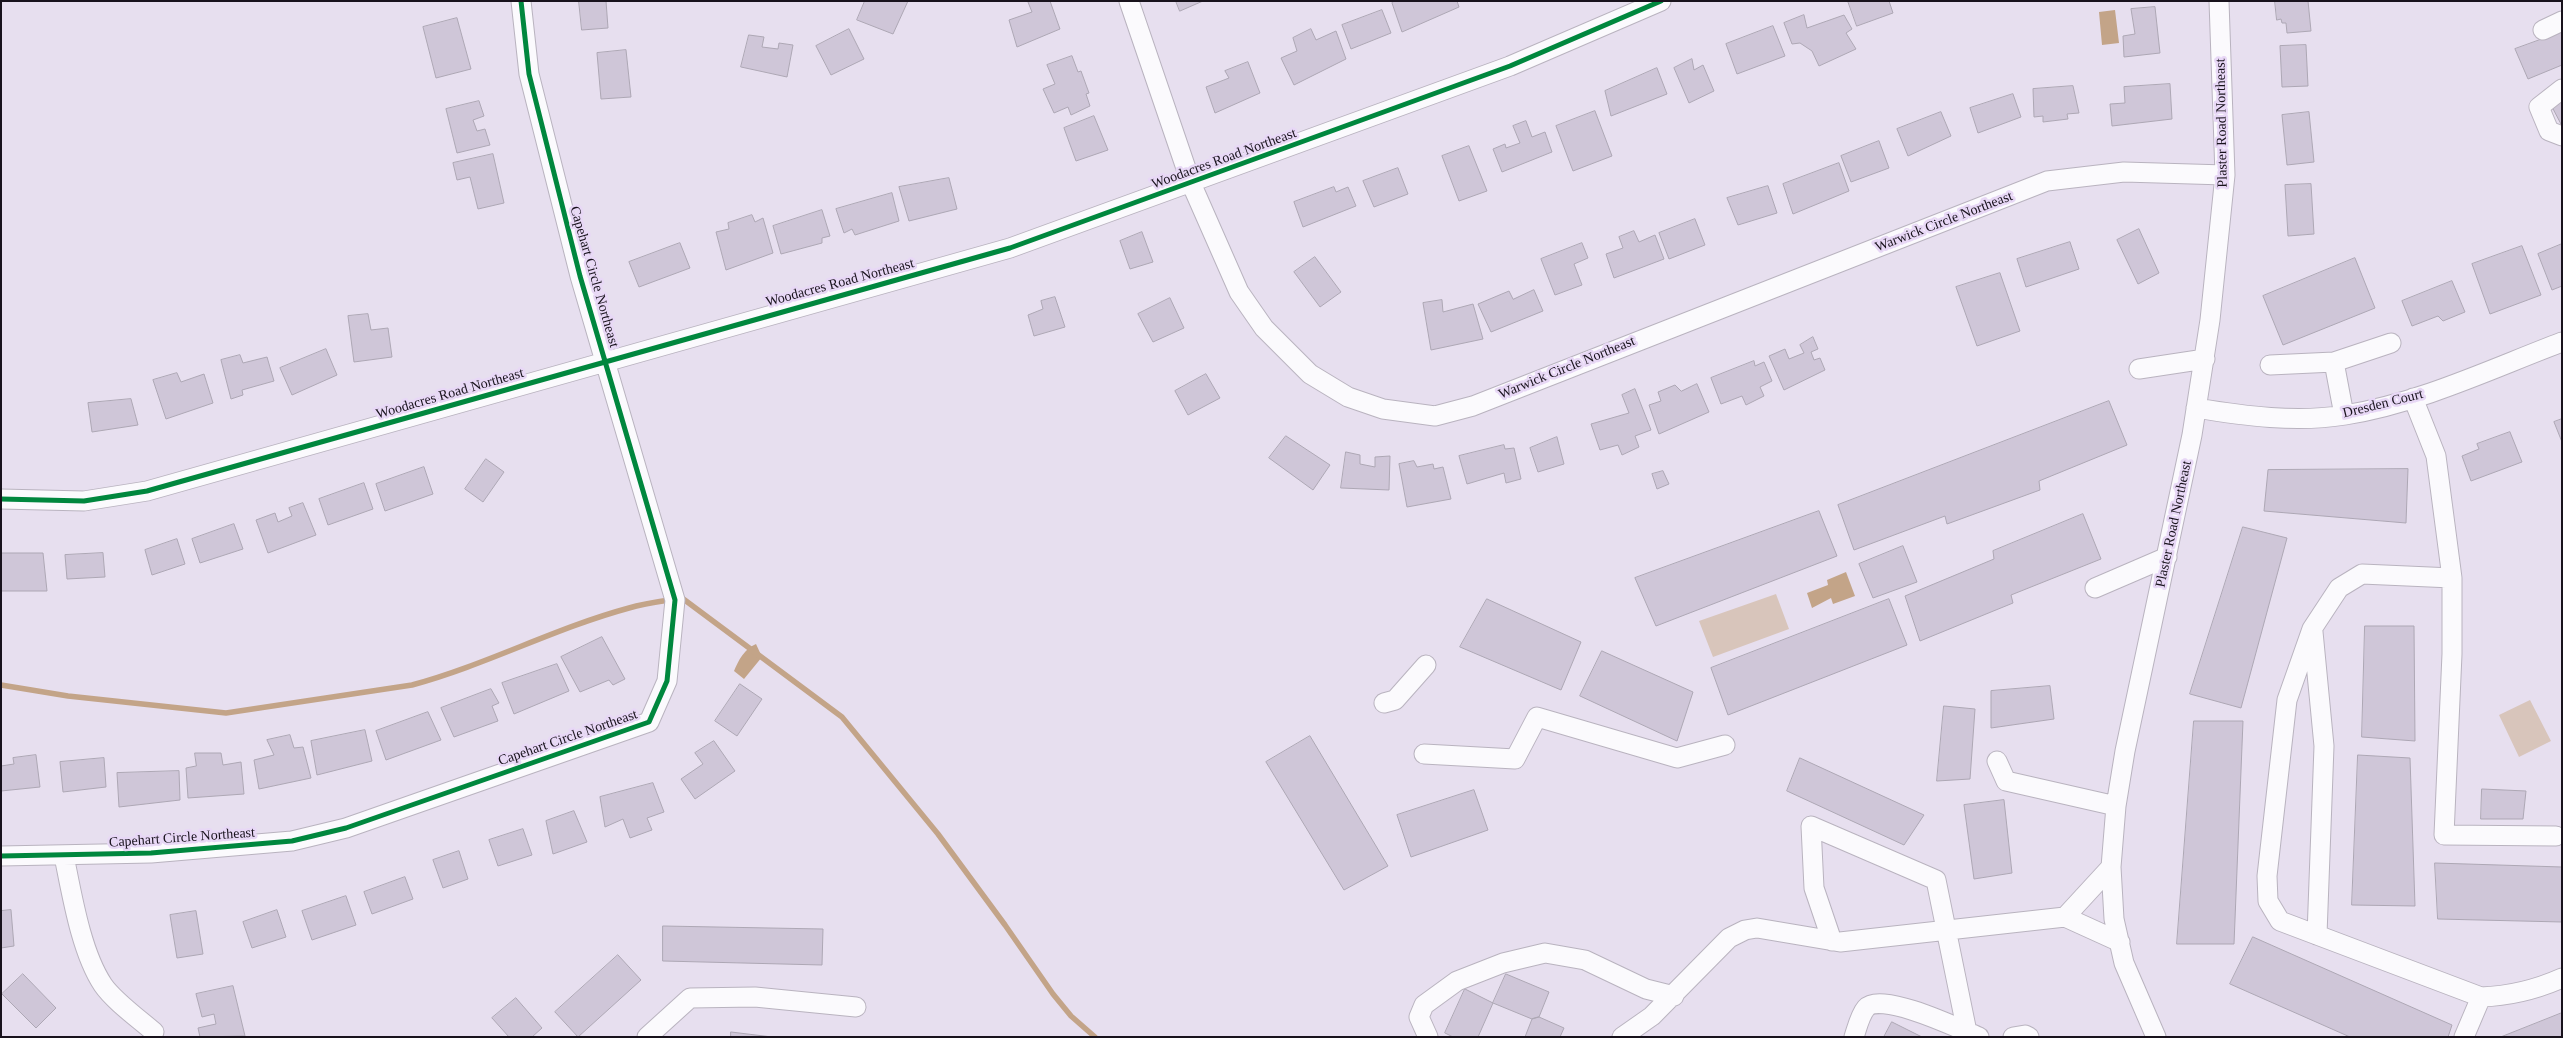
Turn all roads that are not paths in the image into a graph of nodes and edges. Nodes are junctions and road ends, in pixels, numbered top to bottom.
1 (520, 1) edge
2 (1130, 1) edge
3 (1661, 1) edge
4 (2219, 1) edge
5 (2562, 21) edge
6 (2543, 30) dead end
7 (2562, 89) edge
8 (2562, 136) edge
9 (2225, 175) junction
10 (1191, 183) junction
11 (2562, 342) edge
12 (2391, 343) dead end
13 (2205, 359) junction
14 (607, 362) junction
15 (2334, 362) junction
16 (2270, 365) dead end
17 (2139, 369) dead end
18 (2413, 398) junction
19 (2196, 408) junction
20 (2344, 415) junction
21 (1, 499) edge
22 (2167, 557) junction
23 (2452, 578) junction
24 (2095, 588) dead end
25 (2312, 629) junction
26 (1426, 665) dead end
27 (1384, 703) dead end
28 (1725, 745) dead end
29 (1424, 754) dead end
30 (1997, 761) dead end
31 (2116, 806) junction
32 (2556, 836) dead end
33 (1, 856) edge
34 (64, 856) junction
35 (2111, 867) junction
36 (2065, 917) junction
37 (1947, 929) junction
38 (2317, 935) junction
39 (1832, 941) junction
40 (2120, 942) junction
41 (2562, 978) edge
42 (1674, 996) junction
43 (2480, 997) junction
44 (856, 1007) dead end
45 (154, 1032) dead end
46 (1973, 1034) edge
47 (647, 1037) edge
48 (1428, 1037) edge
49 (1622, 1037) edge
50 (1854, 1037) edge
51 (2013, 1037) edge
52 (2029, 1037) edge
53 (2156, 1037) edge
54 (2464, 1037) edge

1 - 14 street, Capehart Circle Northeast
2 - 10 street, Warwick Circle Northeast
3 - 10 street, Woodacres Road Northeast
4 - 9 street, Plaster Road Northeast
5 - 6 street
7 - 8 street
9 - 10 street, Warwick Circle Northeast
9 - 13 street, Plaster Road Northeast
10 - 14 street, Woodacres Road Northeast
11 - 18 street, Dresden Court
12 - 15 street
13 - 17 street
13 - 19 street, Plaster Road Northeast
14 - 21 street, Woodacres Road Northeast
14 - 34 street, Capehart Circle Northeast
15 - 16 street
15 - 20 street
18 - 20 street, Dresden Court
18 - 23 street
19 - 20 street, Dresden Court
19 - 22 street, Plaster Road Northeast
22 - 24 street
22 - 31 street, Plaster Road Northeast
23 - 25 street
23 - 32 street
25 - 38 street
25 - 38 street
26 - 27 street
28 - 29 street
30 - 31 street
31 - 35 street, Plaster Road Northeast
33 - 34 street, Capehart Circle Northeast
34 - 45 street
35 - 36 street
35 - 40 street, Plaster Road Northeast
36 - 37 street
36 - 40 street
37 - 39 street
37 - 39 street
37 - 46 street
38 - 43 street
39 - 42 street
40 - 53 street, Plaster Road Northeast
41 - 43 street
42 - 48 street
42 - 49 street
43 - 54 street
44 - 47 street
46 - 50 street
51 - 52 street

